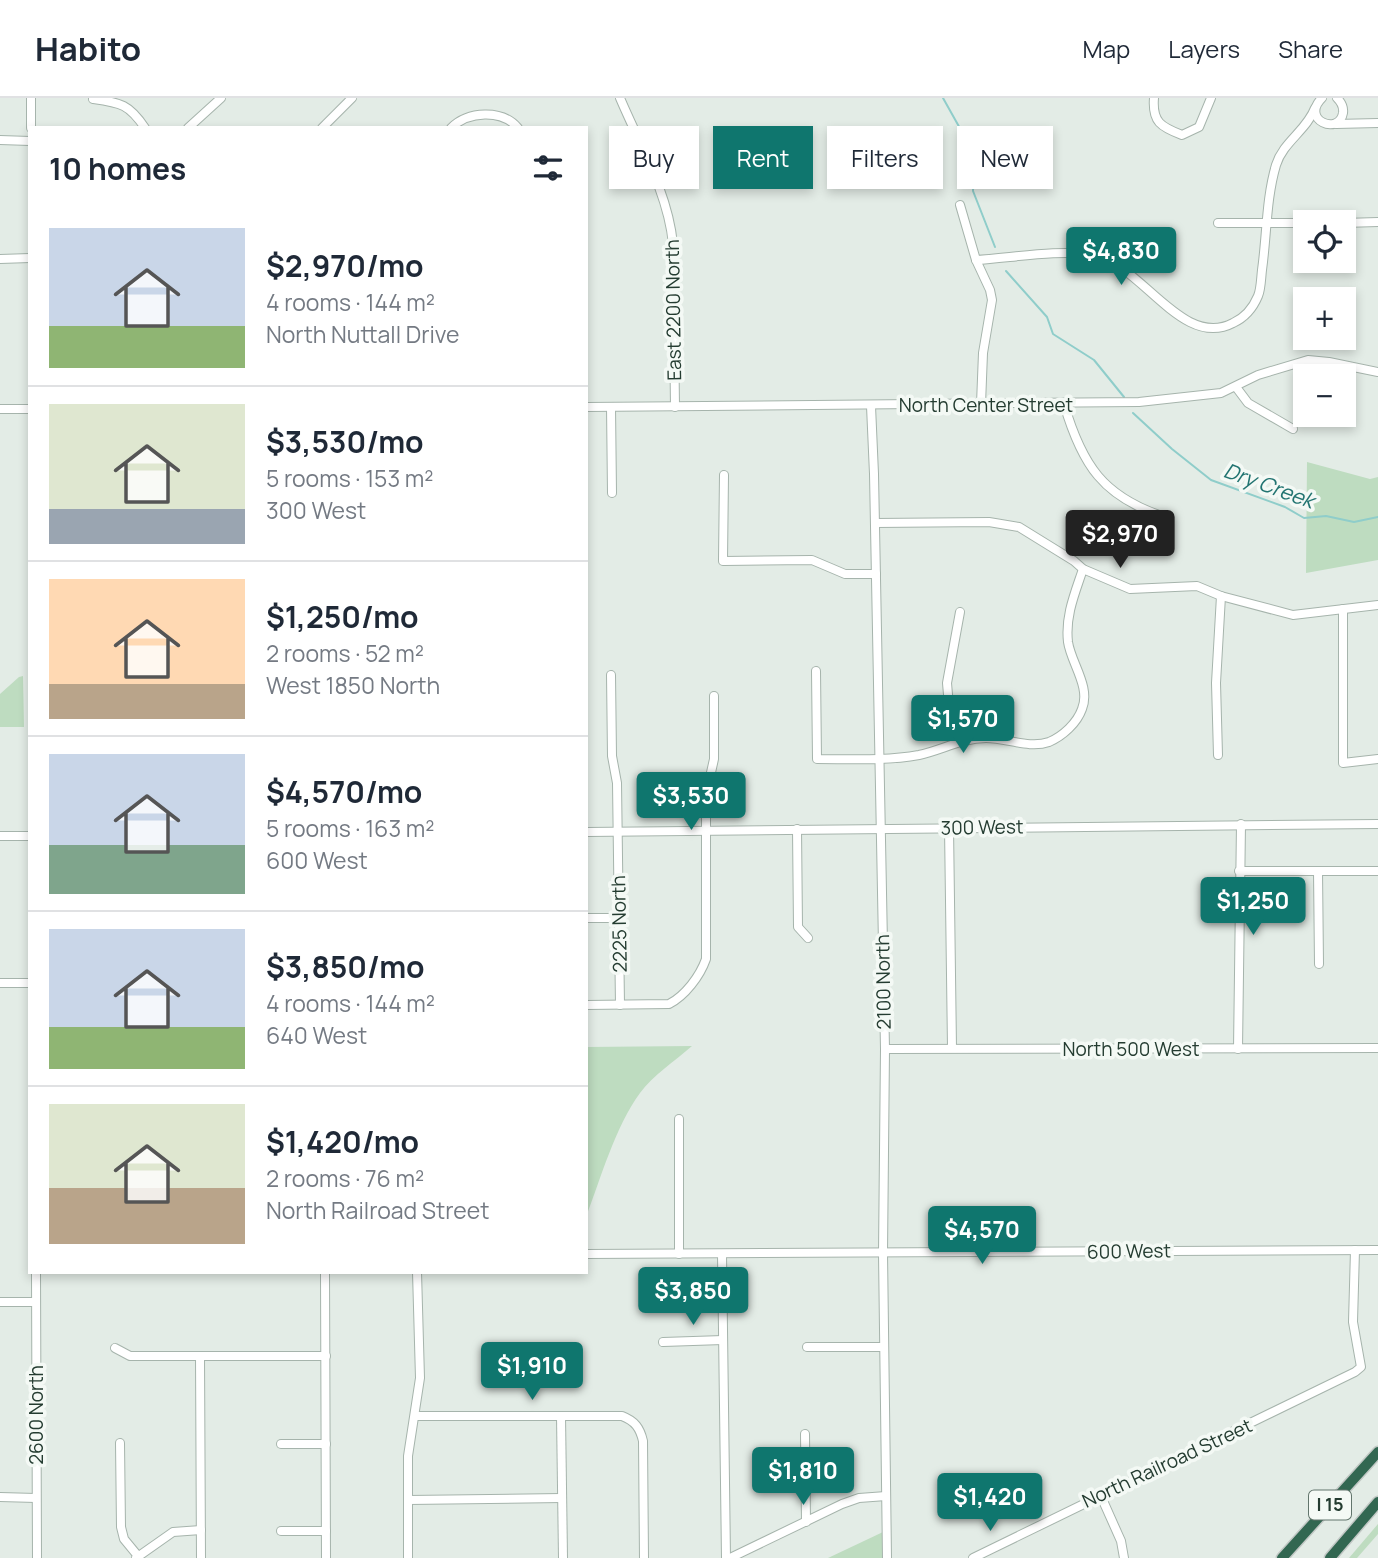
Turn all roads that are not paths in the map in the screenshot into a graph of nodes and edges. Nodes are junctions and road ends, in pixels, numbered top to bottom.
1 (31, 98) edge
2 (221, 98) edge
3 (352, 98) edge
4 (620, 98) edge
5 (1154, 98) edge
6 (1211, 98) edge
7 (93, 99) edge
8 (1319, 101) edge
9 (1340, 101) edge
10 (1378, 123) edge
11 (1330, 124) junction
12 (1366, 124) junction
13 (31, 126) edge
14 (144, 126) edge
15 (190, 126) edge
16 (324, 126) edge
17 (453, 126) edge
18 (515, 126) edge
19 (1295, 136) junction
20 (0, 140) edge
21 (28, 141) edge
22 (960, 205) dead end
23 (1356, 222) edge
24 (1378, 222) edge
25 (1218, 223) dead end
26 (1293, 223) edge
27 (1266, 224) junction
28 (28, 258) edge
29 (0, 259) edge
30 (976, 260) junction
31 (1378, 372) edge
32 (1236, 387) junction
33 (981, 404) junction
34 (1064, 404) junction
35 (871, 406) junction
36 (588, 407) edge
37 (611, 407) junction
38 (675, 407) junction
39 (0, 409) edge
40 (28, 409) edge
41 (1293, 429) dead end
42 (724, 475) dead end
43 (612, 493) dead end
44 (1165, 517) dead end
45 (875, 523) junction
46 (1083, 569) junction
47 (876, 574) junction
48 (1221, 596) junction
49 (1378, 605) edge
50 (1343, 609) junction
51 (960, 612) dead end
52 (816, 671) dead end
53 (611, 675) dead end
54 (714, 696) dead end
55 (959, 741) junction
56 (1218, 755) dead end
57 (878, 758) junction
58 (1378, 759) edge
59 (1241, 824) junction
60 (1378, 824) edge
61 (949, 827) junction
62 (879, 828) junction
63 (797, 829) junction
64 (705, 831) junction
65 (588, 832) edge
66 (618, 832) junction
67 (0, 836) edge
68 (28, 836) edge
69 (1239, 871) junction
70 (1318, 871) junction
71 (1378, 871) edge
72 (588, 918) edge
73 (619, 918) junction
74 (808, 939) dead end
75 (1319, 964) dead end
76 (0, 983) edge
77 (28, 983) edge
78 (588, 1005) edge
79 (620, 1005) junction
80 (952, 1048) junction
81 (1238, 1048) junction
82 (1378, 1048) edge
83 (885, 1049) junction
84 (679, 1119) dead end
85 (1355, 1250) junction
86 (1378, 1250) edge
87 (883, 1253) junction
88 (588, 1254) edge
89 (679, 1254) junction
90 (722, 1254) junction
91 (36, 1274) edge
92 (325, 1274) edge
93 (417, 1274) edge
94 (0, 1302) edge
95 (36, 1302) junction
96 (723, 1340) junction
97 (663, 1342) dead end
98 (807, 1347) dead end
99 (116, 1348) dead end
100 (884, 1348) junction
101 (200, 1356) junction
102 (326, 1356) junction
103 (415, 1416) junction
104 (561, 1416) junction
105 (805, 1434) dead end
106 (120, 1443) dead end
107 (281, 1444) dead end
108 (326, 1444) junction
109 (1378, 1452) edge
110 (1100, 1494) junction
111 (886, 1496) junction
112 (0, 1497) edge
113 (37, 1497) junction
114 (562, 1498) junction
115 (408, 1500) junction
116 (1378, 1502) edge
117 (806, 1522) junction
118 (201, 1530) junction
119 (281, 1531) dead end
120 (326, 1531) junction
121 (136, 1557) edge
122 (37, 1558) edge
123 (201, 1558) edge
124 (326, 1558) edge
125 (408, 1558) edge
126 (563, 1558) edge
127 (644, 1558) edge
128 (728, 1558) edge
129 (887, 1558) edge
130 (973, 1558) edge
131 (1124, 1558) edge
132 (1282, 1558) edge
133 (1330, 1558) edge

1 - 13 street
2 - 15 street
3 - 16 street
4 - 38 street, East 2200 North
5 - 6 street
7 - 14 street
8 - 11 street
8 - 19 street
9 - 11 street
9 - 12 street
10 - 12 street
11 - 12 street
11 - 19 street
17 - 18 street
19 - 27 street
20 - 21 street
22 - 30 street
23 - 24 street
25 - 27 street
26 - 27 street
27 - 30 street
28 - 29 street
30 - 33 street
31 - 32 street, North Center Street
32 - 34 street, North Center Street
32 - 41 street
33 - 34 street, North Center Street
33 - 35 street, North Center Street
34 - 44 street
35 - 38 street, North Center Street
35 - 45 street, 2100 North
36 - 37 street, North Center Street
37 - 38 street, North Center Street
37 - 43 street
39 - 40 street
42 - 47 street
45 - 46 street
45 - 47 street, 2100 North
46 - 48 street
46 - 55 street
47 - 57 street, 2100 North
48 - 50 street
48 - 56 street
49 - 50 street
50 - 58 street
51 - 55 street
52 - 57 street
53 - 66 street, 2225 North
54 - 64 street
55 - 57 street
57 - 62 street, 2100 North
59 - 60 street, 300 West
59 - 61 street, 300 West
59 - 69 street
61 - 62 street, 300 West
61 - 80 street
62 - 63 street, 300 West
62 - 83 street, 2100 North
63 - 64 street, 300 West
63 - 74 street
64 - 66 street, 300 West
64 - 79 street
65 - 66 street, 300 West
66 - 73 street, 2225 North
67 - 68 street
69 - 70 street
69 - 81 street
70 - 71 street
70 - 75 street
72 - 73 street
73 - 79 street, 2225 North
76 - 77 street
78 - 79 street
80 - 81 street, North 500 West
80 - 83 street, North 500 West
81 - 82 street, North 500 West
83 - 87 street, 2100 North
84 - 89 street
85 - 86 street, 600 West
85 - 87 street, 600 West
85 - 110 street, North Railroad Street
87 - 90 street, 600 West
87 - 100 street, 2100 North
88 - 89 street, 600 West
89 - 90 street, 600 West
90 - 96 street
91 - 95 street, 2600 North
92 - 102 street
93 - 103 street
94 - 95 street
95 - 113 street, 2600 North
96 - 97 street
96 - 128 street
98 - 100 street
99 - 101 street
100 - 111 street, 2100 North
101 - 102 street
101 - 118 street
102 - 108 street
103 - 104 street
103 - 115 street
104 - 114 street
104 - 127 street
105 - 117 street
106 - 121 street
107 - 108 street
108 - 120 street
109 - 132 highway, I 15
110 - 130 street, North Railroad Street
110 - 131 street
111 - 117 street
111 - 129 street, 2100 North
112 - 113 street
113 - 122 street, 2600 North
114 - 115 street
114 - 126 street
115 - 125 street
116 - 133 highway, I 15
117 - 128 street
118 - 121 street
118 - 123 street
119 - 120 street
120 - 124 street

